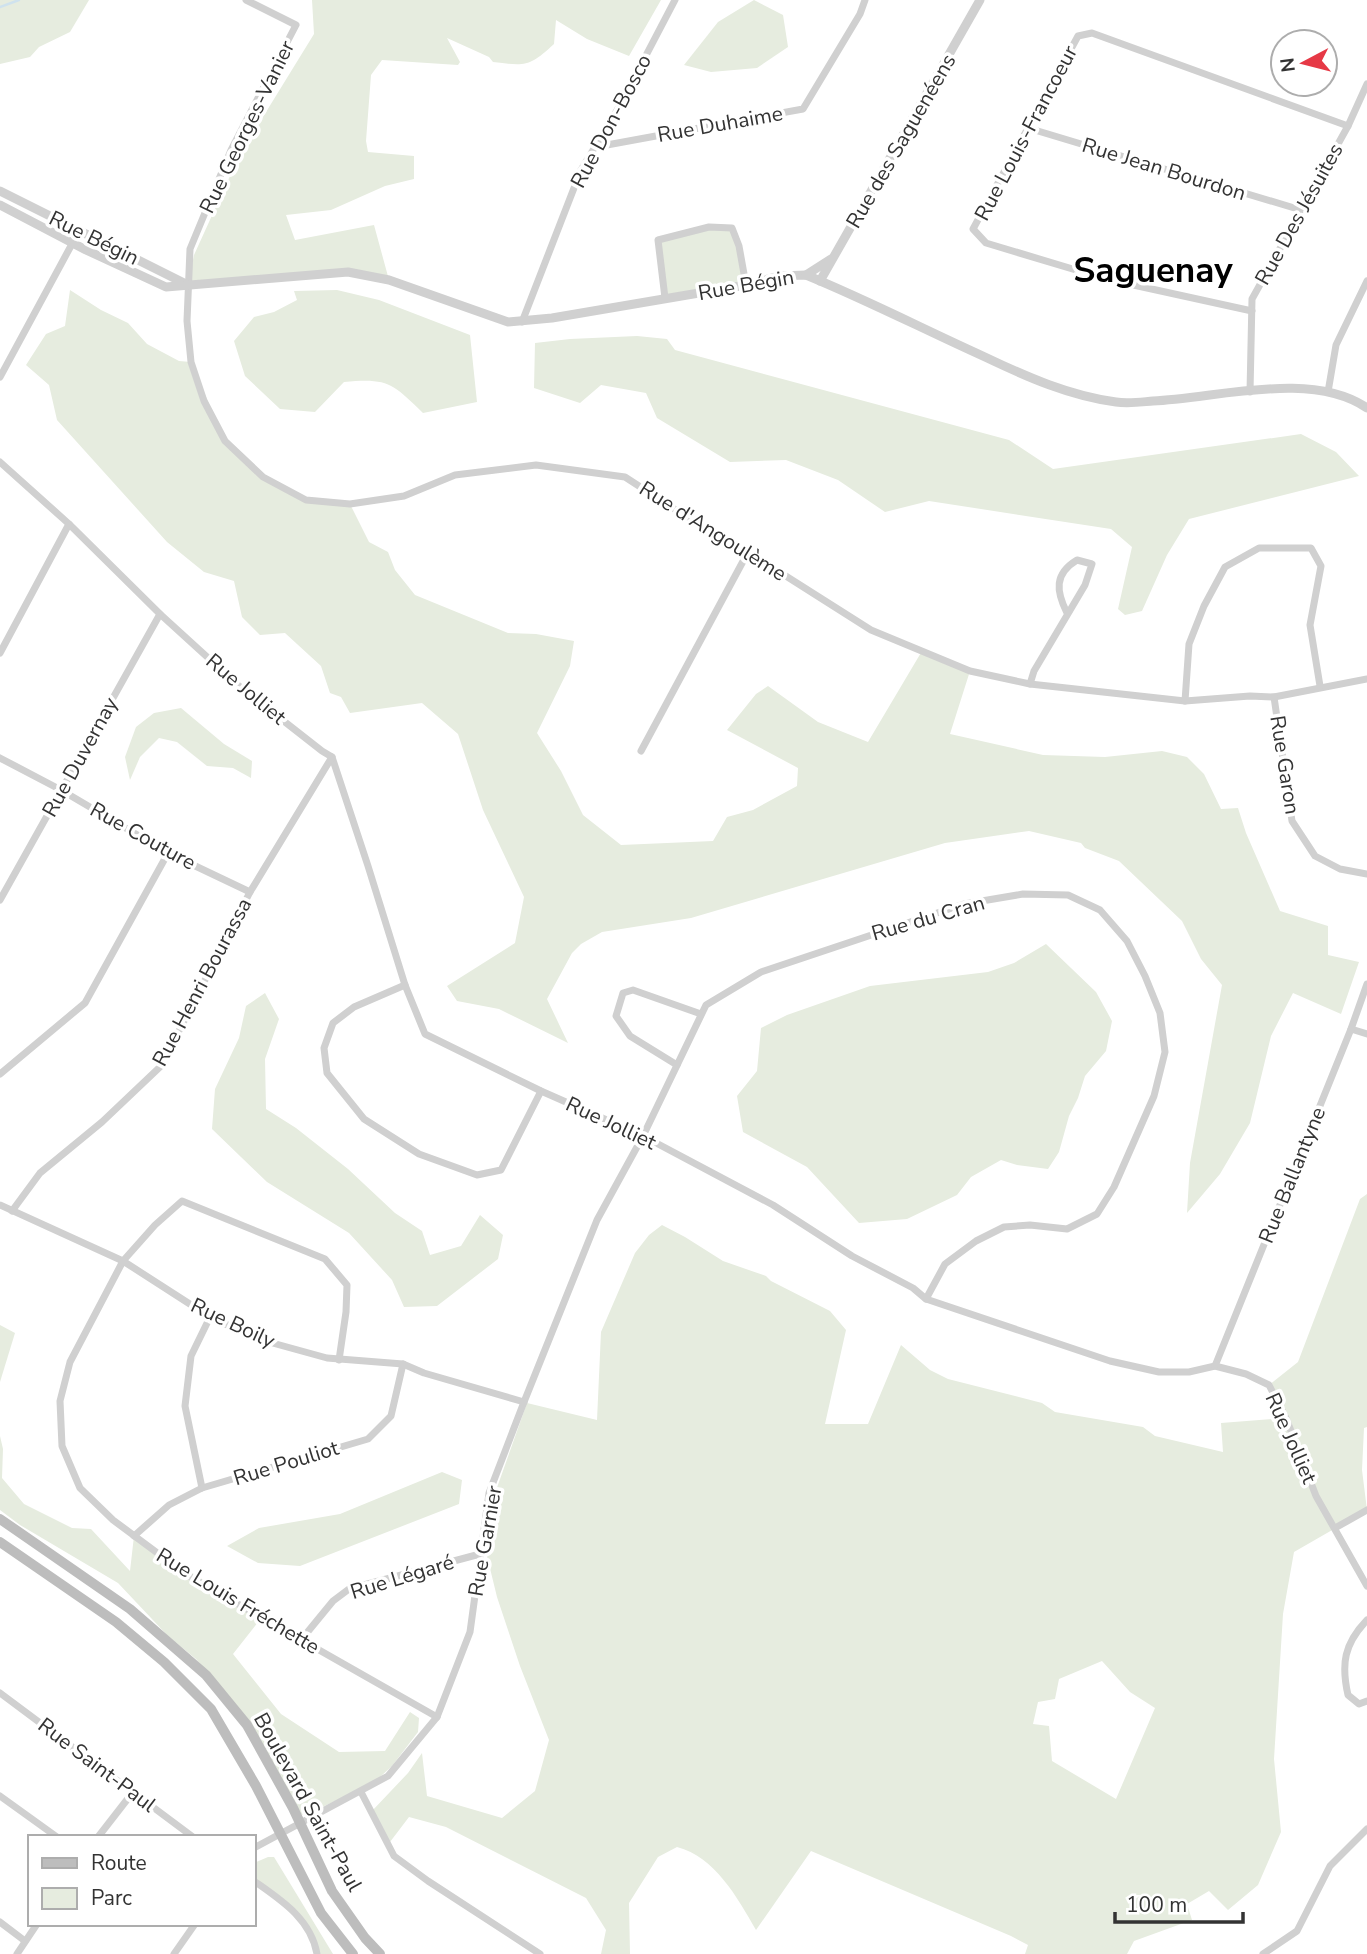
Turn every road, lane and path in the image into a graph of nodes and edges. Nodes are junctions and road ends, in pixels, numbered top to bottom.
1 (246, 0) edge
2 (675, 0) edge
3 (864, 0) edge
4 (980, 0) edge
5 (1367, 83) edge
6 (1348, 126) junction
7 (1028, 128) junction
8 (596, 147) junction
9 (0, 191) edge
10 (0, 205) edge
11 (1301, 211) junction
12 (79, 231) junction
13 (72, 243) junction
14 (835, 256) junction
15 (806, 275) junction
16 (820, 281) junction
17 (1367, 281) edge
18 (188, 285) junction
19 (746, 285) junction
20 (1364, 292) edge
21 (665, 298) junction
22 (1252, 311) junction
23 (522, 322) junction
24 (0, 377) edge
25 (1250, 392) junction
26 (1328, 392) junction
27 (1367, 408) edge
28 (0, 461) edge
29 (69, 524) junction
30 (747, 552) junction
31 (1067, 613) junction
32 (160, 614) junction
33 (0, 653) edge
34 (1367, 679) edge
35 (1030, 684) junction
36 (1320, 686) junction
37 (1274, 697) junction
38 (1185, 701) junction
39 (641, 751) dead end
40 (332, 757) junction
41 (0, 758) edge
42 (61, 790) junction
43 (168, 853) junction
44 (1367, 874) edge
45 (250, 892) junction
46 (0, 900) edge
47 (1367, 984) edge
48 (405, 985) junction
49 (701, 1014) junction
50 (1351, 1029) junction
51 (1367, 1034) edge
52 (677, 1065) junction
53 (0, 1074) edge
54 (541, 1091) junction
55 (643, 1136) junction
56 (0, 1205) edge
57 (12, 1211) junction
58 (123, 1261) junction
59 (926, 1299) junction
60 (211, 1317) junction
61 (339, 1360) junction
62 (403, 1364) junction
63 (1214, 1366) junction
64 (524, 1402) junction
65 (202, 1488) junction
66 (1367, 1510) edge
67 (0, 1520) edge
68 (1335, 1528) junction
69 (134, 1536) junction
70 (0, 1542) edge
71 (480, 1553) junction
72 (1367, 1586) edge
73 (1367, 1620) edge
74 (301, 1640) junction
75 (0, 1693) edge
76 (1367, 1701) edge
77 (437, 1717) junction
78 (133, 1792) junction
79 (361, 1792) junction
80 (0, 1796) edge
81 (303, 1820) junction
82 (1367, 1829) edge
83 (281, 1833) junction
84 (54, 1835) edge
85 (101, 1835) edge
86 (190, 1835) edge
87 (256, 1847) edge
88 (256, 1882) edge
89 (0, 1922) edge
90 (36, 1926) edge
91 (194, 1926) edge
92 (25, 1941) junction
93 (17, 1954) edge
94 (174, 1954) edge
95 (317, 1954) edge
96 (354, 1954) edge
97 (380, 1954) edge
98 (540, 1954) edge
99 (1264, 1954) edge

1 - 18 street, Rue Georges-Vanier
2 - 8 street, Rue Don-Bosco
3 - 8 street, Rue Duhaime
4 - 14 street, Rue des Saguenéens
5 - 6 street, Rue Des Jésuites
6 - 7 street, Rue Louis-Francoeur
6 - 11 street, Rue Des Jésuites
7 - 11 street, Rue Jean Bourdon
7 - 22 street, Rue Louis-Francoeur
8 - 23 street, Rue Don-Bosco
9 - 12 street, Rue Bégin
10 - 13 street, Rue Bégin
11 - 22 street, Rue Des Jésuites
12 - 13 street
12 - 18 street, Rue Bégin
13 - 18 street, Rue Bégin
13 - 24 street
14 - 15 street
14 - 16 street, Rue des Saguenéens
15 - 16 street, Rue Bégin
15 - 19 street, Rue Bégin
16 - 25 street, Rue Bégin
17 - 20 street
18 - 23 street, Rue Bégin
18 - 30 street, Rue d'Angoulème
19 - 21 street, Rue Bégin
19 - 21 street
20 - 26 street
21 - 23 street, Rue Bégin
22 - 25 street, Rue Des Jésuites
25 - 26 street, Rue Bégin
26 - 27 street, Rue Bégin
28 - 29 street, Rue Jolliet
29 - 32 street, Rue Jolliet
29 - 33 street
30 - 35 street, Rue d'Angoulème
30 - 39 street
31 - 31 street
31 - 35 street
32 - 40 street, Rue Jolliet
32 - 42 street, Rue Duvernay
34 - 36 street, Rue d'Angoulème
35 - 38 street, Rue d'Angoulème
36 - 37 street, Rue d'Angoulème
36 - 38 street
37 - 38 street, Rue d'Angoulème
37 - 44 street, Rue Garon
40 - 45 street, Rue Henri Bourassa
40 - 48 street, Rue Jolliet
41 - 42 street, Rue Couture
42 - 43 street, Rue Couture
42 - 46 street, Rue Duvernay
43 - 45 street, Rue Couture
43 - 53 street
45 - 57 street, Rue Henri Bourassa
47 - 50 street, Rue Ballantyne
48 - 54 street, Rue Jolliet
48 - 54 street
49 - 52 street, Rue du Cran
49 - 52 street
49 - 59 street, Rue du Cran
50 - 51 street
50 - 63 street, Rue Ballantyne
52 - 55 street, Rue du Cran
54 - 55 street, Rue Jolliet
55 - 59 street, Rue Jolliet
55 - 64 street, Rue Garnier
56 - 57 street, Rue Boily
57 - 58 street, Rue Boily
58 - 60 street, Rue Boily
58 - 61 street, Rue Louis Fréchette
58 - 69 street, Rue Louis Fréchette
59 - 63 street, Rue Jolliet
60 - 61 street, Rue Boily
60 - 65 street
61 - 62 street, Rue Boily
62 - 64 street, Rue Boily
62 - 65 street, Rue Pouliot
63 - 68 street, Rue Jolliet
64 - 71 street, Rue Garnier
65 - 69 street, Rue Pouliot
66 - 68 street
67 - 81 main road, Boulevard Saint-Paul
68 - 72 street, Rue Jolliet
69 - 74 street, Rue Louis Fréchette
70 - 83 main road, Boulevard Saint-Paul
71 - 74 street, Rue Légaré
71 - 77 street, Rue Garnier
73 - 76 street
74 - 77 street, Rue Louis Fréchette
75 - 78 street, Rue Saint-Paul
77 - 79 street, Rue Garnier
78 - 85 street
78 - 86 street, Rue Saint-Paul
79 - 81 street, Rue Garnier
79 - 98 street
80 - 84 street
81 - 83 street, Rue Garnier
81 - 97 main road, Boulevard Saint-Paul
82 - 99 street
83 - 87 street, Rue Garnier
83 - 96 main road, Boulevard Saint-Paul
88 - 95 street
89 - 92 street
90 - 92 street
91 - 94 street
92 - 93 street

